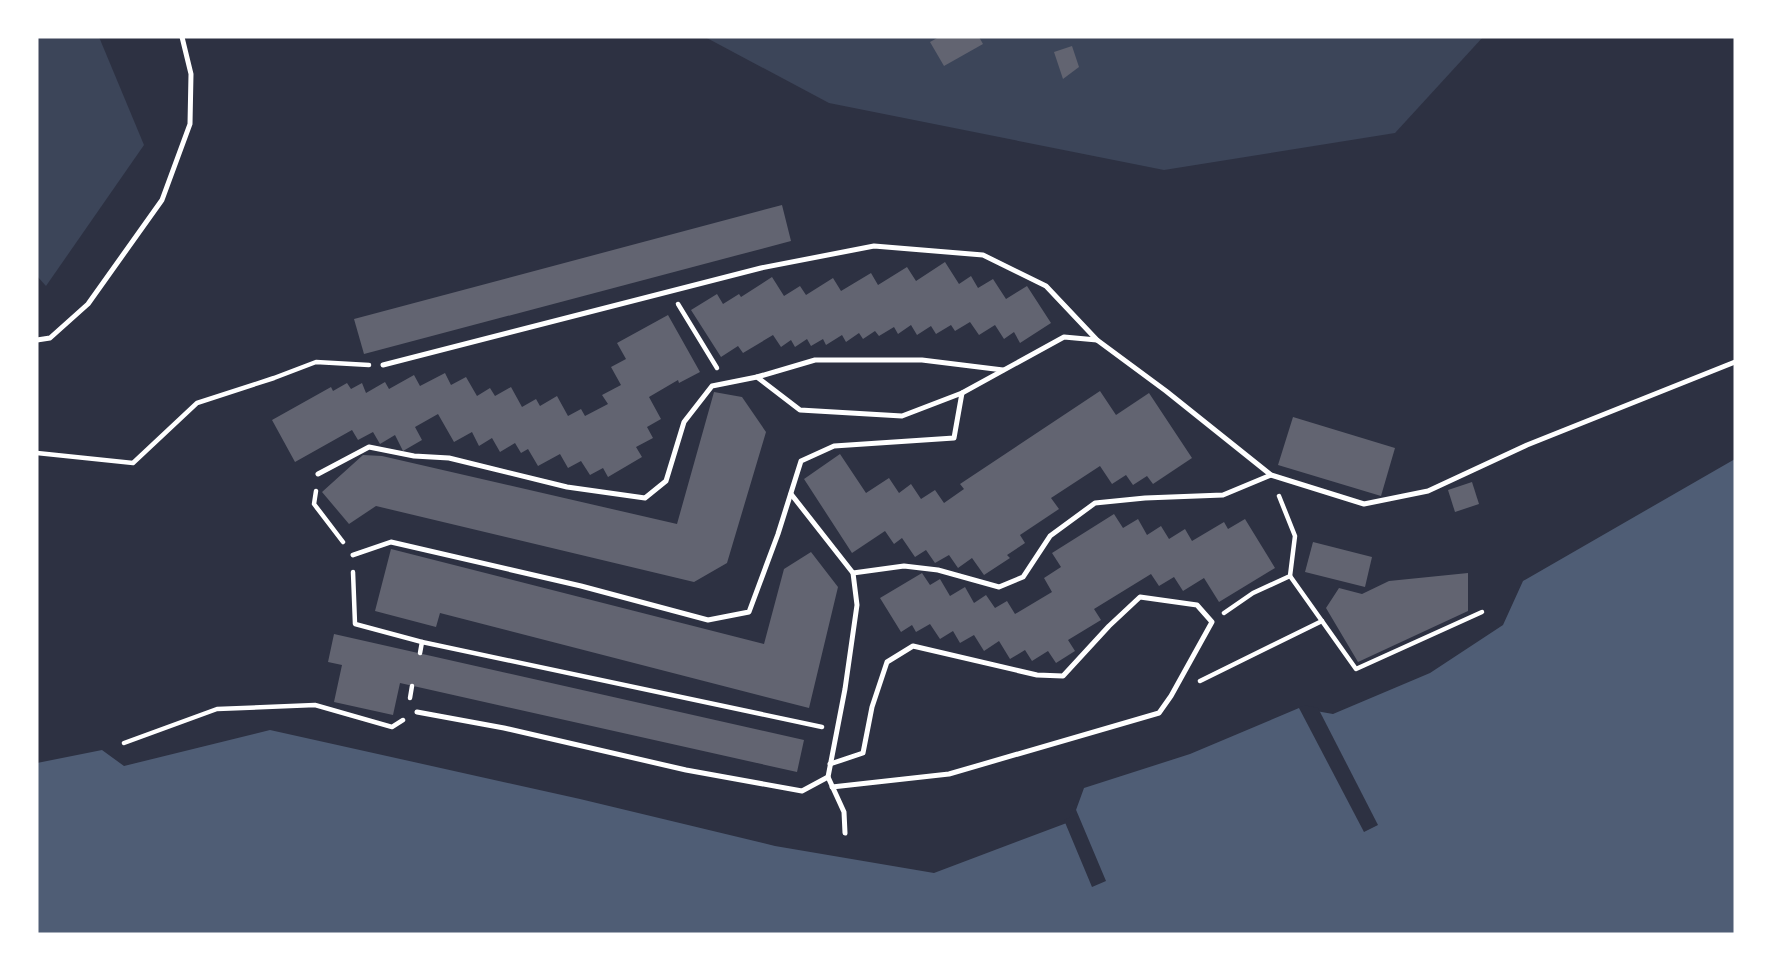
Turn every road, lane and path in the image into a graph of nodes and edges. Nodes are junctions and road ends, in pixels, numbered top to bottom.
1 (182, 37) edge
2 (670, 292) junction
3 (37, 340) edge
4 (1097, 340) junction
5 (1735, 362) edge
6 (383, 365) joint
7 (1003, 370) junction
8 (757, 377) junction
9 (727, 383) junction
10 (962, 393) junction
11 (37, 453) edge
12 (318, 474) joint
13 (1271, 475) junction
14 (790, 494) junction
15 (353, 555) junction
16 (853, 573) junction
17 (1290, 576) junction
18 (1482, 612) dead end
19 (1212, 622) junction
20 (422, 642) junction
21 (420, 653) dead end
22 (315, 705) dead end
23 (417, 712) dead end
24 (837, 730) junction
25 (124, 743) dead end
26 (830, 764) junction
27 (828, 777) junction
28 (832, 787) junction
29 (845, 833) dead end

1 - 3 lane
2 - 4 lane
2 - 6 lane
2 - 9 path
4 - 7 lane
4 - 13 lane
5 - 13 lane
6 - 11 path
7 - 8 lane
7 - 10 lane
8 - 9 lane
8 - 10 lane
9 - 12 lane
10 - 14 lane
12 - 15 path
13 - 16 lane
13 - 17 path
14 - 15 lane
14 - 16 lane
15 - 20 path
16 - 24 lane
17 - 18 path
17 - 19 path
19 - 26 lane
19 - 28 lane
20 - 21 path
20 - 24 path
22 - 25 path
23 - 27 lane
24 - 26 lane
26 - 27 lane
27 - 28 lane
28 - 29 lane

